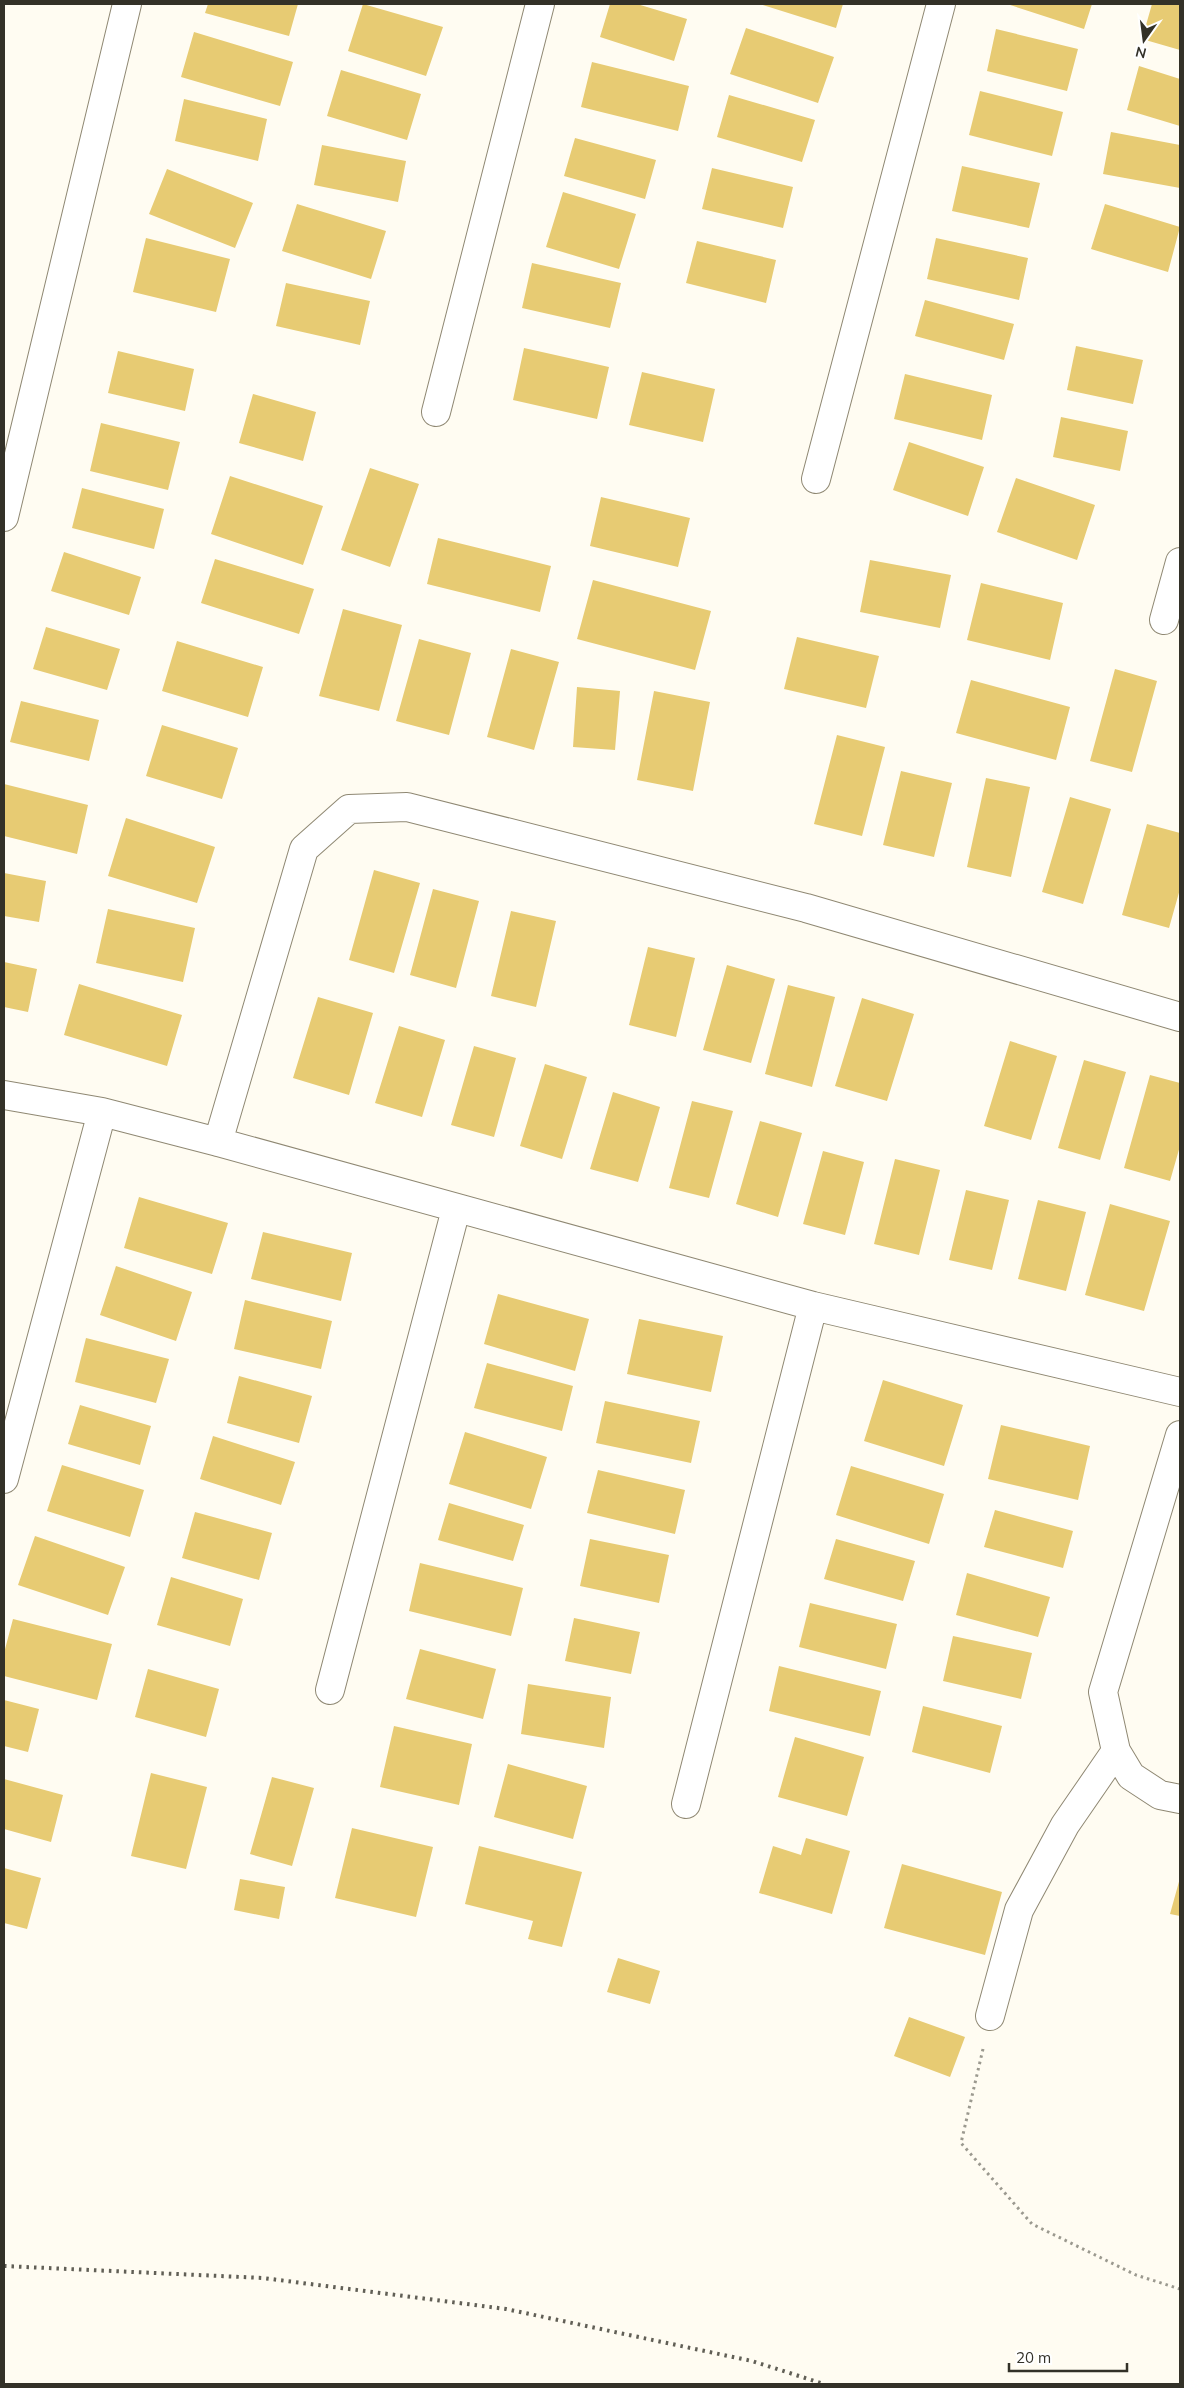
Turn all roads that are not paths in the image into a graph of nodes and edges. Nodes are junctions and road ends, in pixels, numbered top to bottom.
1 (127, 4) edge
2 (540, 4) edge
3 (941, 4) edge
4 (436, 412) dead end
5 (816, 479) dead end
6 (4, 518) edge
7 (1180, 562) edge
8 (1164, 620) dead end
9 (1180, 1017) edge
10 (4, 1095) edge
11 (102, 1112) junction
12 (218, 1142) junction
13 (456, 1208) junction
14 (812, 1306) junction
15 (1180, 1392) edge
16 (1180, 1435) edge
17 (4, 1479) edge
18 (330, 1690) dead end
19 (1116, 1751) junction
20 (1180, 1799) edge
21 (686, 1804) dead end
22 (990, 2016) road end

1 - 6 street
2 - 4 street
3 - 5 street
7 - 8 street
9 - 12 street
10 - 11 street
11 - 12 street
11 - 17 street
12 - 13 street
13 - 14 street
13 - 18 street
14 - 15 street
14 - 21 street
16 - 19 street
19 - 20 street
19 - 22 street

